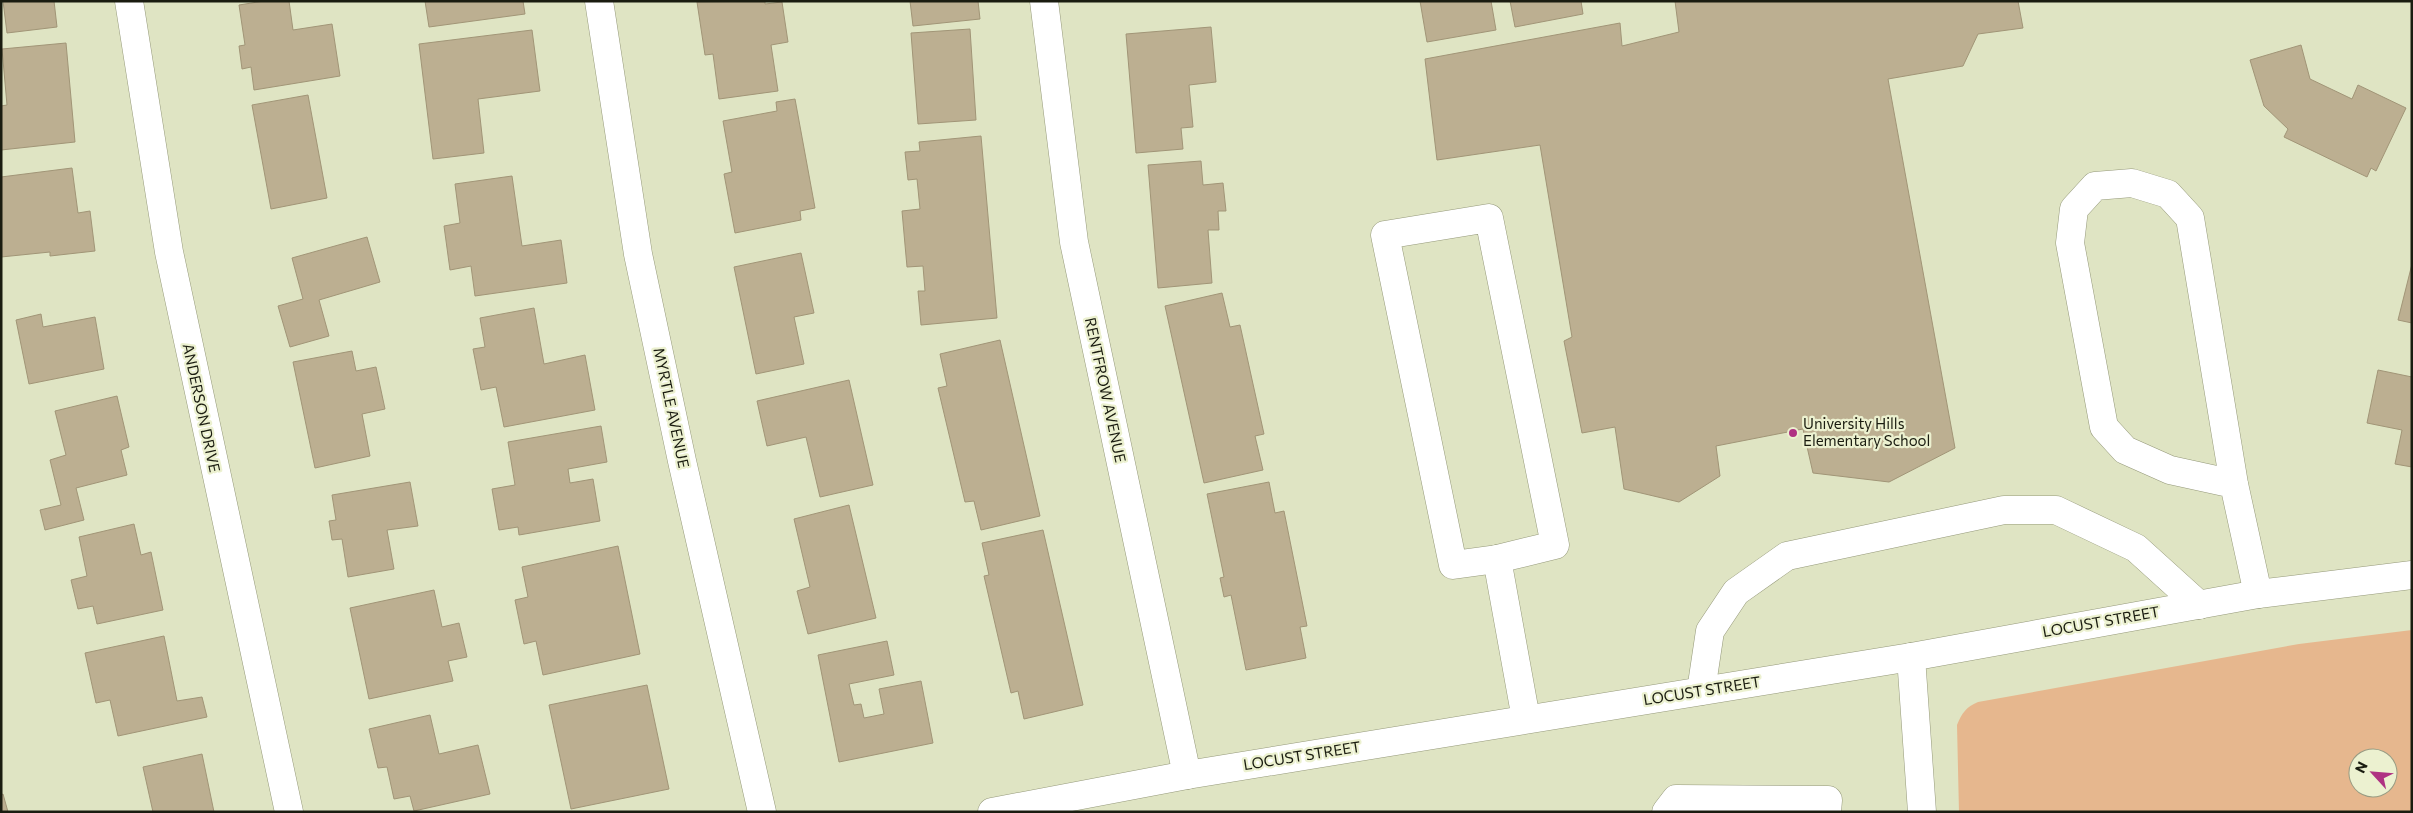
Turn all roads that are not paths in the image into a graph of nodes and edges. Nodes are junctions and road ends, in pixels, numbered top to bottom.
1 (129, 1) edge
2 (599, 1) edge
3 (1044, 1) edge
4 (2234, 484) junction
5 (1497, 559) junction
6 (2412, 575) edge
7 (2258, 594) junction
8 (2199, 605) junction
9 (1911, 656) junction
10 (1701, 691) junction
11 (1526, 719) junction
12 (1187, 775) junction
13 (289, 812) edge
14 (762, 812) edge
15 (992, 812) edge
16 (1666, 812) edge
17 (1826, 812) edge
18 (1922, 812) edge

1 - 13 street, ANDERSON DRIVE
2 - 14 street, MYRTLE AVENUE
3 - 12 street, RENTFROW AVENUE
4 - 4 street
4 - 7 street
5 - 5 street
5 - 11 street
6 - 7 street, LOCUST STREET
7 - 8 street, LOCUST STREET
8 - 9 street, LOCUST STREET
8 - 10 street
9 - 10 street, LOCUST STREET
9 - 18 street
10 - 11 street, LOCUST STREET
11 - 12 street, LOCUST STREET
12 - 15 street, LOCUST STREET
16 - 17 street

